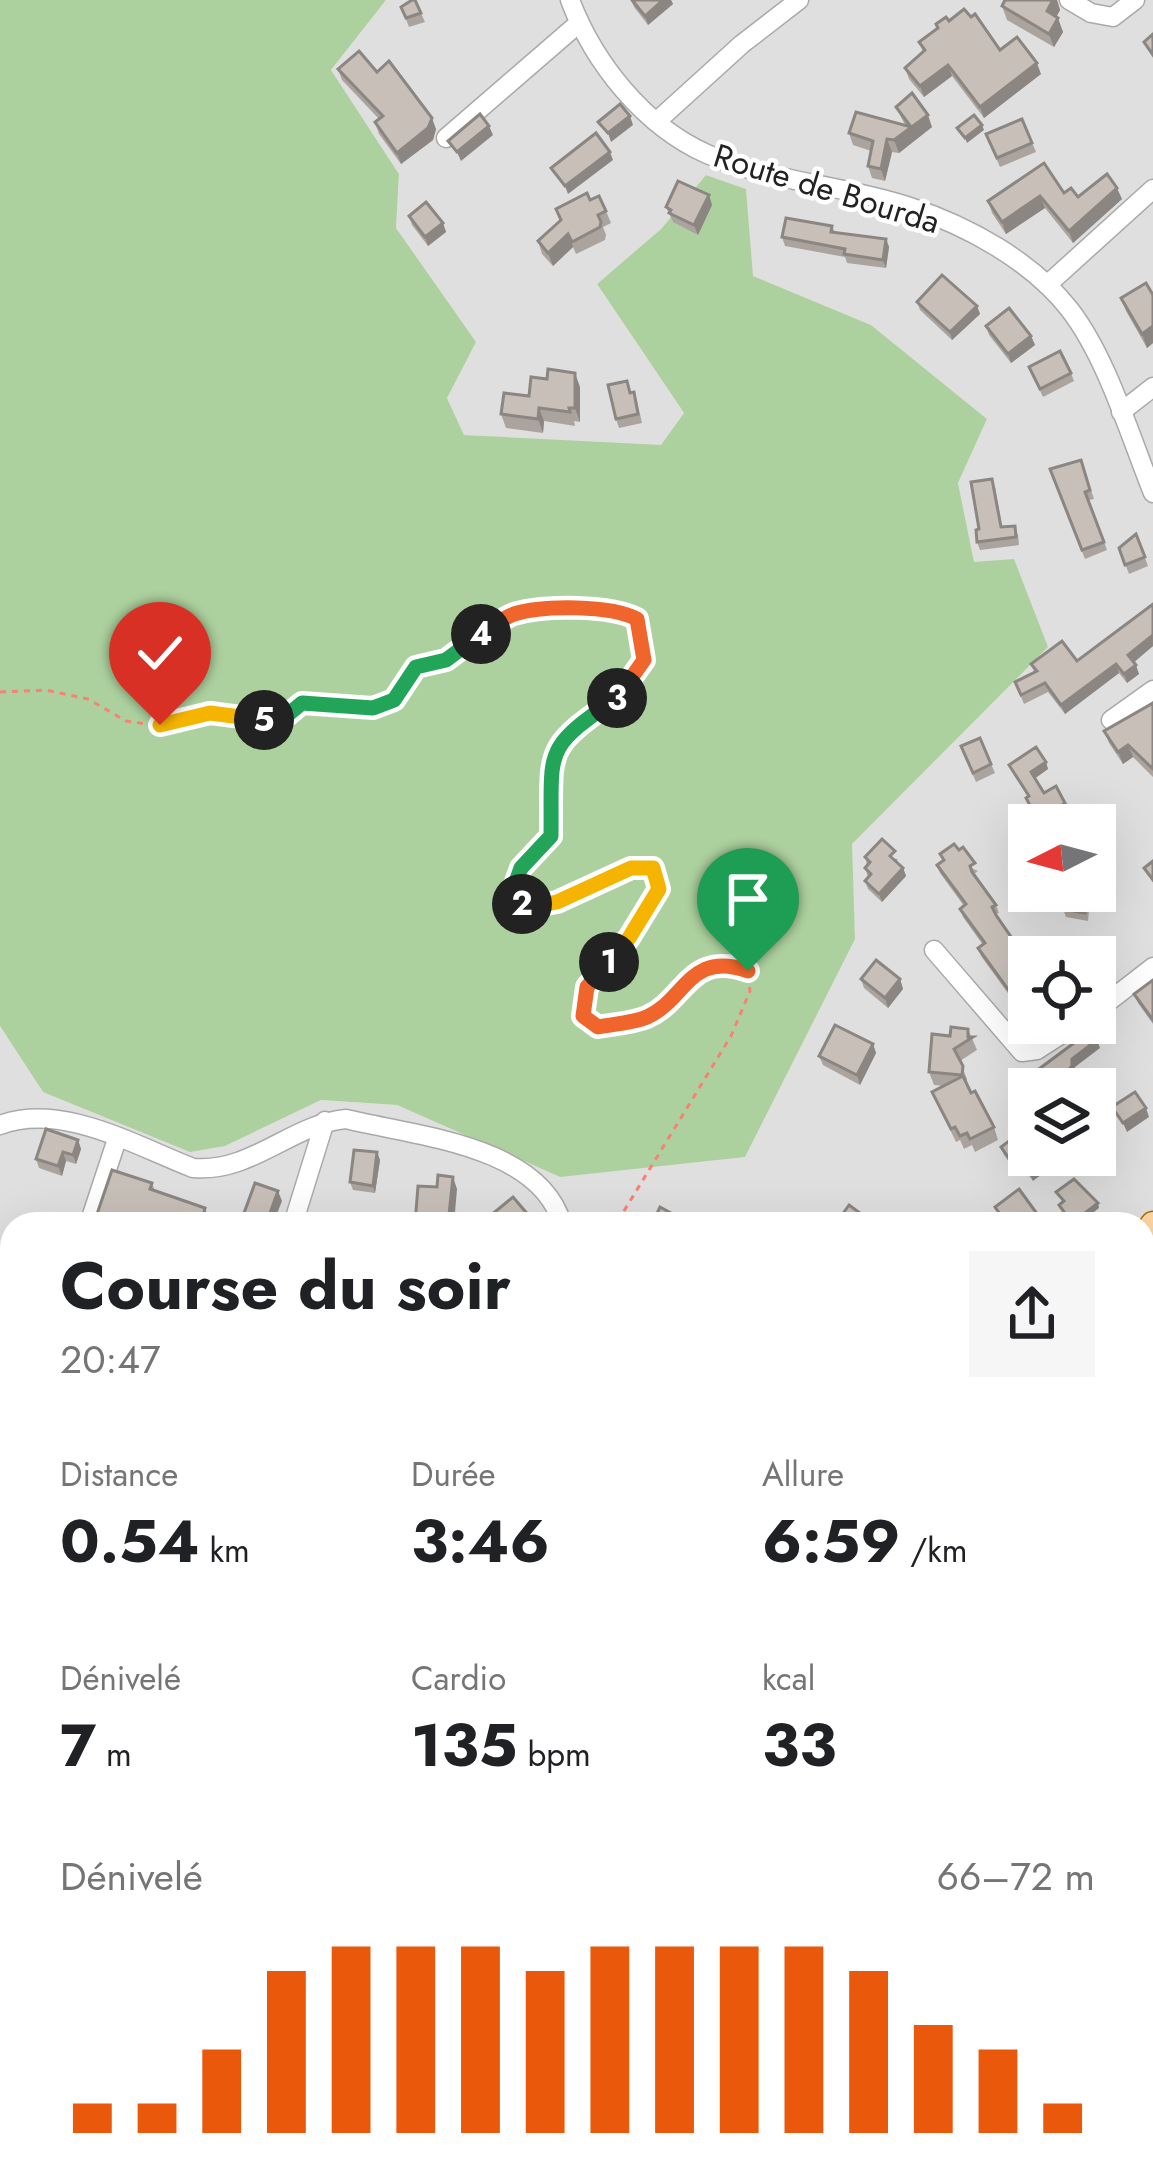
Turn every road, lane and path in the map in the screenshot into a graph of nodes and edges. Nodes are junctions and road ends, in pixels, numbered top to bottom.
1 (570, 0) edge
2 (799, 0) edge
3 (1069, 0) edge
4 (1135, 0) edge
5 (579, 23) junction
6 (656, 122) junction
7 (446, 138) edge
8 (1153, 189) edge
9 (1047, 286) junction
10 (1153, 387) edge
11 (1121, 412) junction
12 (1153, 493) edge
13 (1153, 690) edge
14 (0, 692) edge
15 (1111, 720) dead end
16 (934, 950) dead end
17 (1153, 967) edge
18 (1116, 996) edge
19 (1008, 1036) edge
20 (1015, 1044) edge
21 (1046, 1044) edge
22 (325, 1121) junction
23 (0, 1125) edge
24 (117, 1138) junction
25 (93, 1212) edge
26 (296, 1212) edge
27 (556, 1212) edge
28 (623, 1212) edge

1 - 5 street, Route de Bourda
2 - 6 street
3 - 4 street
5 - 6 street, Route de Bourda
5 - 7 street
6 - 9 street, Route de Bourda
8 - 9 street
9 - 11 street, Route de Bourda
10 - 11 street
11 - 12 street, Route de Bourda
13 - 15 street
14 - 28 path
16 - 19 street
17 - 18 street
20 - 21 street
22 - 24 street
22 - 26 street
22 - 27 street
23 - 24 street
24 - 25 street

